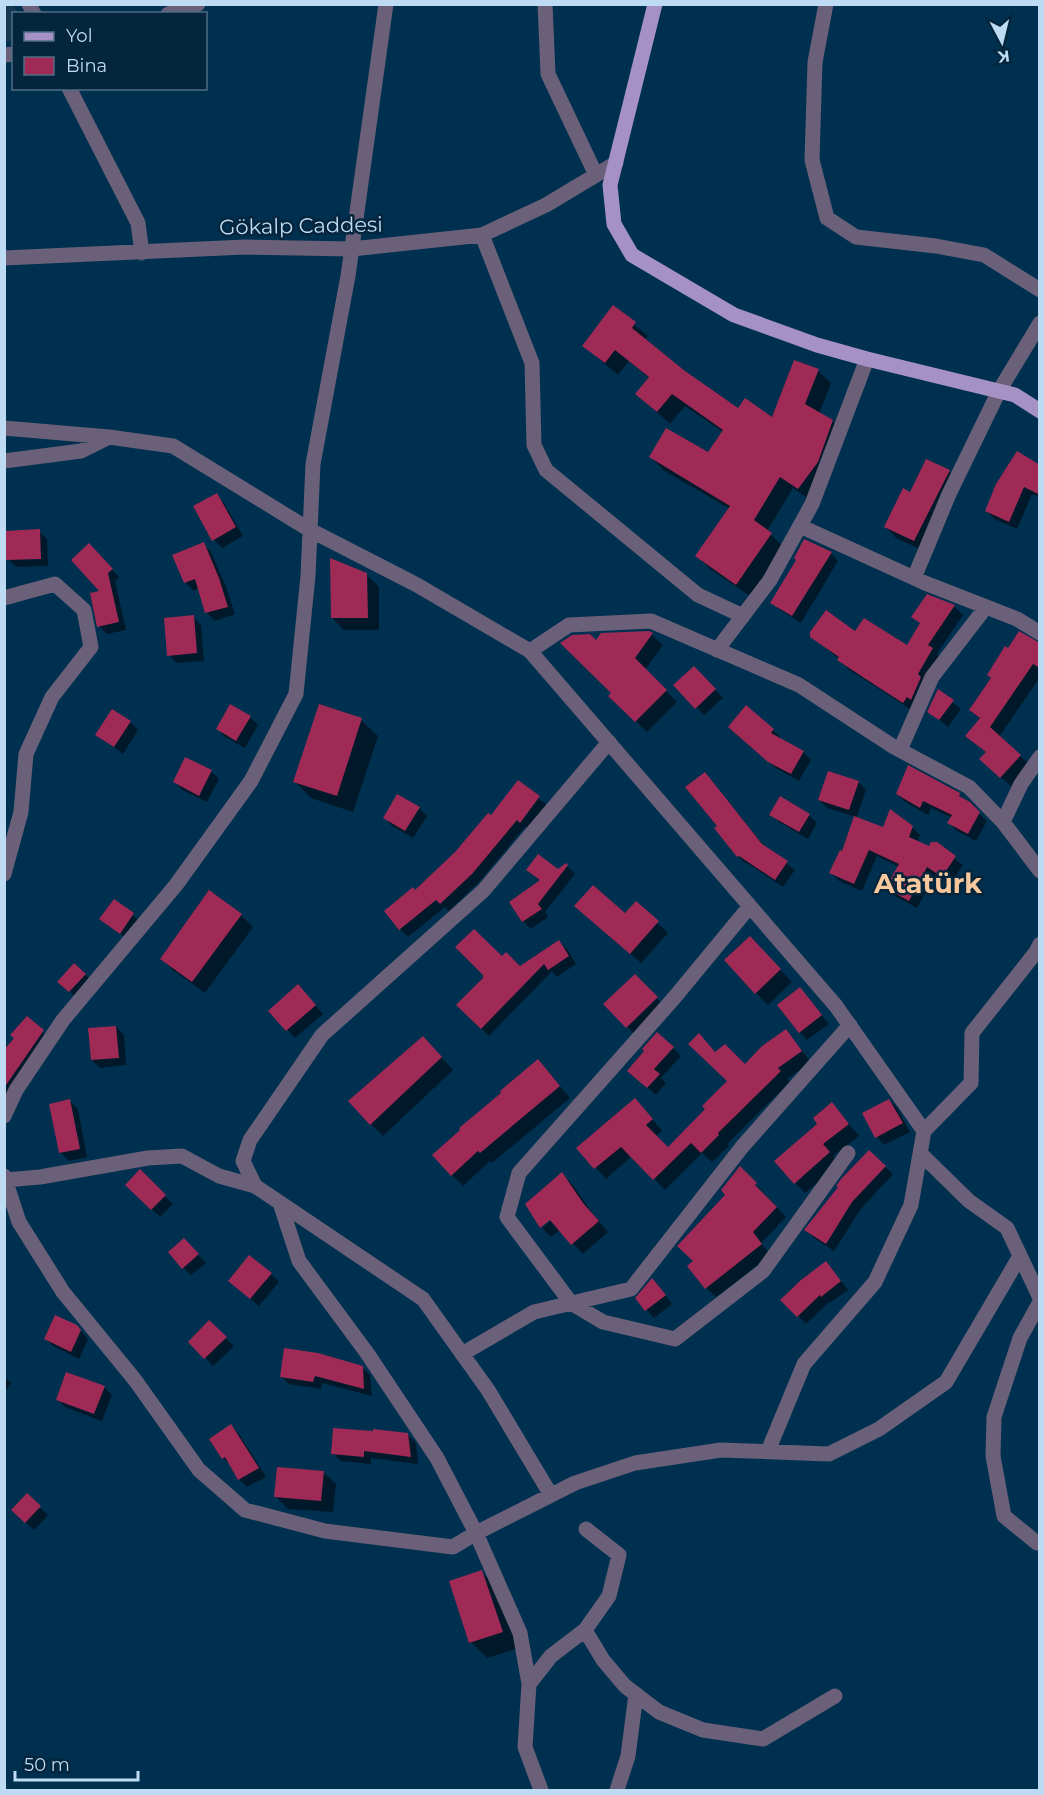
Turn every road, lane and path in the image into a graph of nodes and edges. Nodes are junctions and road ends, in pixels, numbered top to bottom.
1 (198, 4) edge
2 (386, 4) edge
3 (545, 4) edge
4 (655, 4) edge
5 (826, 4) edge
6 (174, 12) edge
7 (70, 90) edge
8 (616, 163) junction
9 (596, 175) junction
10 (482, 235) junction
11 (352, 249) junction
12 (142, 253) junction
13 (4, 258) edge
14 (1040, 290) edge
15 (1040, 323) edge
16 (867, 359) junction
17 (999, 391) junction
18 (1040, 411) edge
19 (4, 428) edge
20 (109, 437) junction
21 (4, 461) edge
22 (800, 526) junction
23 (310, 530) junction
24 (914, 578) junction
25 (4, 598) edge
26 (986, 607) junction
27 (743, 616) junction
28 (1040, 633) edge
29 (717, 650) junction
30 (530, 651) junction
31 (609, 742) junction
32 (900, 750) junction
33 (1040, 757) edge
34 (1003, 822) junction
35 (1040, 871) edge
36 (4, 874) edge
37 (750, 906) junction
38 (1040, 944) edge
39 (850, 1025) junction
40 (4, 1116) edge
41 (924, 1131) junction
42 (849, 1153) dead end
43 (920, 1153) junction
44 (5, 1178) edge
45 (255, 1186) junction
46 (280, 1203) junction
47 (1020, 1256) junction
48 (1040, 1300) edge
49 (571, 1303) junction
50 (462, 1354) junction
51 (768, 1451) junction
52 (551, 1495) junction
53 (586, 1530) dead end
54 (476, 1533) junction
55 (1037, 1543) dead end
56 (585, 1630) junction
57 (529, 1684) junction
58 (636, 1694) junction
59 (835, 1696) dead end
60 (541, 1791) edge
61 (617, 1791) edge

1 - 6 street
2 - 11 street
3 - 9 street
4 - 8 main road
5 - 14 street
7 - 12 street
8 - 9 street, Gökalp Caddesi
8 - 16 main road
9 - 10 street, Gökalp Caddesi
10 - 11 street, Gökalp Caddesi
10 - 27 street
11 - 12 street, Gökalp Caddesi
11 - 23 street
12 - 13 street, Gökalp Caddesi
15 - 17 street
16 - 17 main road
16 - 22 street
17 - 18 main road
17 - 24 street
19 - 20 street
20 - 21 street
20 - 23 street
22 - 24 street
22 - 27 street
23 - 30 street
23 - 40 street
24 - 26 street
25 - 36 street
26 - 28 street
26 - 32 street
27 - 29 street
29 - 30 street
29 - 32 street
30 - 31 street
31 - 37 street
31 - 45 street
32 - 34 street
33 - 34 street
34 - 35 street
37 - 39 street
37 - 49 street
38 - 41 street
39 - 41 street
39 - 49 street
41 - 43 street
42 - 49 street
43 - 47 street
43 - 51 street
44 - 45 street
44 - 54 street
45 - 46 street
46 - 50 street
46 - 54 street
47 - 48 street
47 - 51 street
48 - 55 street
49 - 50 street
50 - 52 street
51 - 52 street
52 - 54 street
53 - 56 street
54 - 57 street
56 - 57 street
56 - 58 street
57 - 60 street
58 - 59 street
58 - 61 street

